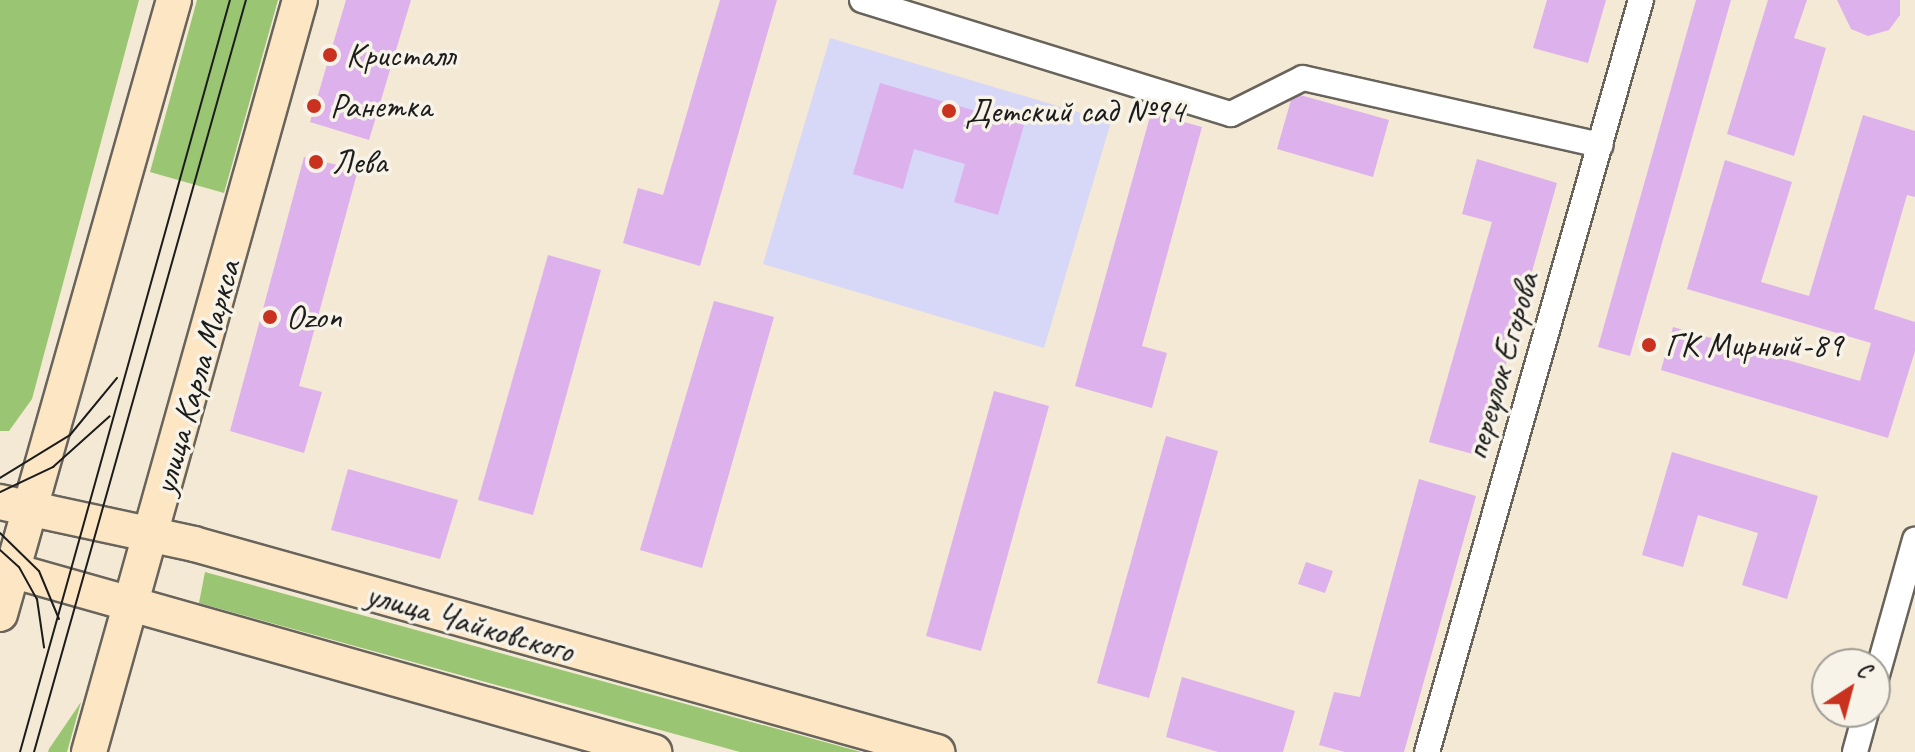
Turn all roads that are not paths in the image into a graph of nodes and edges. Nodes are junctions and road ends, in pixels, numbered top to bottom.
1 (174, 0) edge
2 (300, 0) edge
3 (862, 0) edge
4 (1641, 0) edge
5 (1601, 145) junction
6 (15, 506) edge
7 (154, 534) junction
8 (1915, 540) edge
9 (6, 569) edge
10 (133, 601) junction
11 (0, 614) edge
12 (1885, 648) edge
13 (1862, 728) edge
14 (89, 752) edge
15 (654, 752) edge
16 (937, 752) edge
17 (1427, 752) edge
18 (1855, 752) edge

1 - 6 main road
2 - 7 main road, улица Карла Маркса
3 - 5 street
4 - 5 street, переулок Егорова
5 - 17 street, переулок Егорова
6 - 7 main road, улица Чайковского
6 - 9 main road
7 - 10 main road, улица Карла Маркса
7 - 16 main road, улица Чайковского
8 - 12 street
9 - 10 main road
9 - 11 main road
10 - 14 main road, улица Карла Маркса
10 - 15 main road
13 - 18 street

